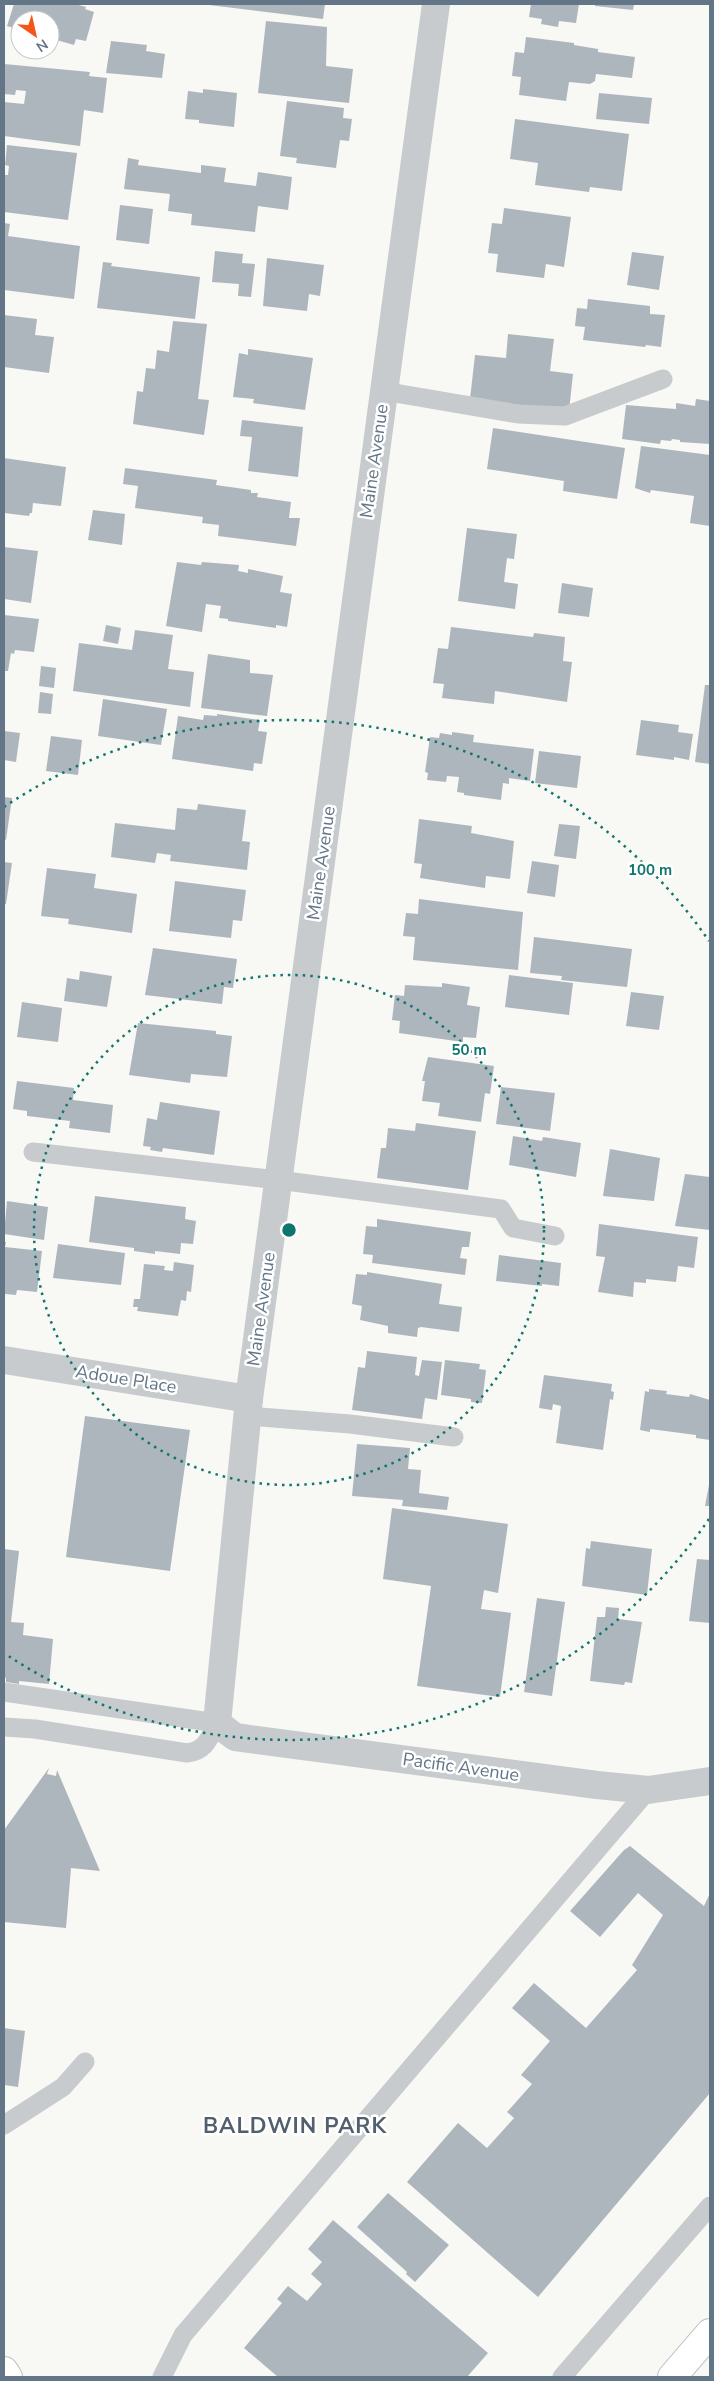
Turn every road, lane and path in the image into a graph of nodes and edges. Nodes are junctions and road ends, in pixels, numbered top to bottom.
1 (436, 4) edge
2 (663, 379) dead end
3 (384, 391) junction
4 (33, 1152) dead end
5 (278, 1180) junction
6 (555, 1236) dead end
7 (4, 1360) edge
8 (248, 1407) junction
9 (454, 1437) dead end
10 (4, 1692) edge
11 (217, 1723) junction
12 (4, 1727) edge
13 (710, 1781) edge
14 (648, 1790) junction
15 (85, 2062) dead end
16 (4, 2125) edge
17 (710, 2206) edge
18 (710, 2333) edge
19 (4, 2371) edge
20 (8, 2377) edge
21 (162, 2377) edge
22 (562, 2377) edge
23 (672, 2377) edge

1 - 3 street, Maine Avenue
2 - 3 lane
3 - 5 street, Maine Avenue
4 - 5 lane
5 - 6 lane
5 - 8 street, Maine Avenue
7 - 8 street, Adoue Place
8 - 9 lane
8 - 11 street, Maine Avenue
10 - 11 lane
11 - 12 lane
11 - 14 street, Pacific Avenue
13 - 14 street, Pacific Avenue
14 - 21 lane
15 - 16 lane
17 - 22 lane
18 - 23 main road
19 - 20 main road

